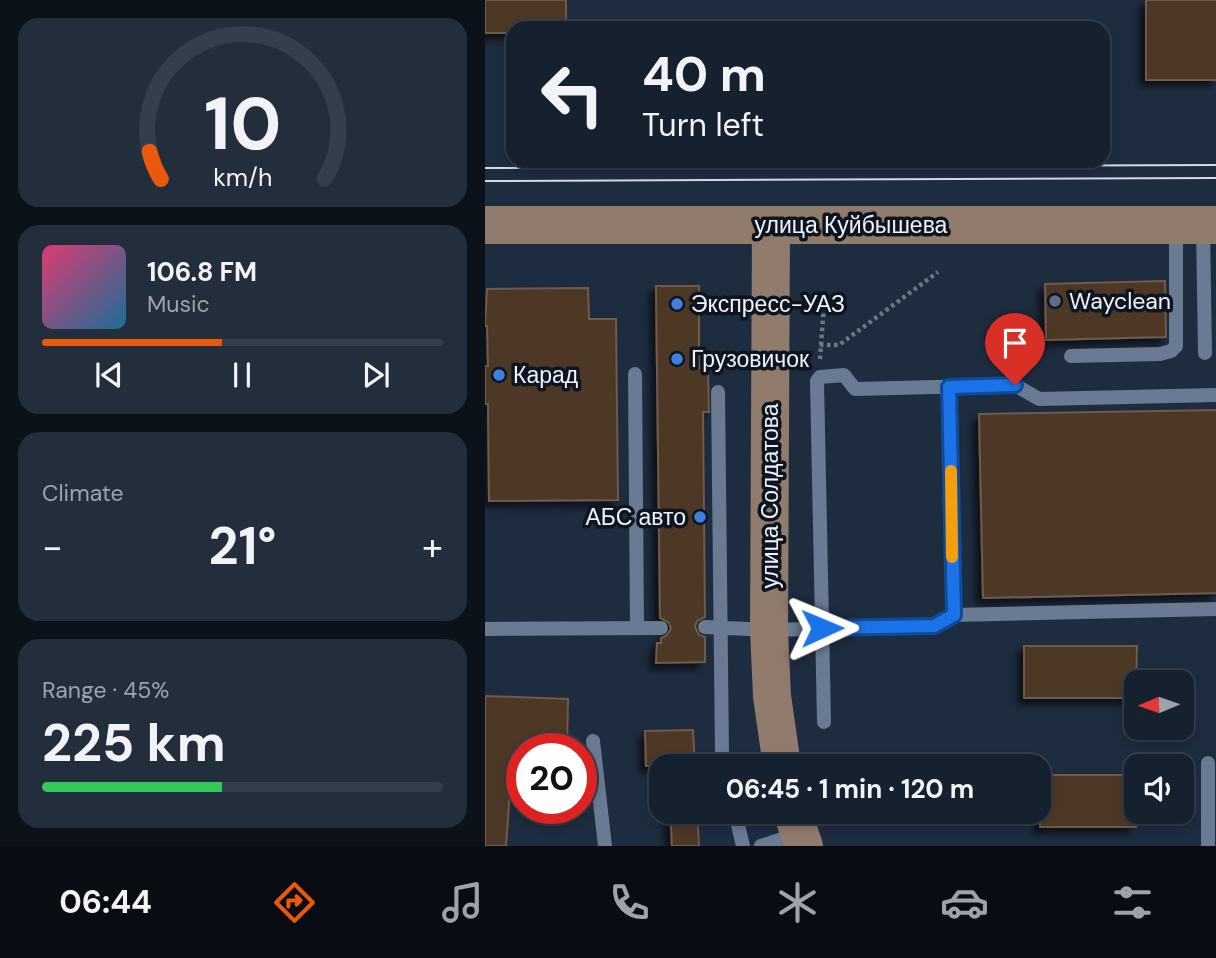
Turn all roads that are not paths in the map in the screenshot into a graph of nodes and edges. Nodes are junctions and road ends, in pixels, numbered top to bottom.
1 (485, 225) edge
2 (771, 225) junction
3 (1198, 225) edge
4 (1205, 353) dead end
5 (1071, 356) dead end
6 (635, 374) dead end
7 (949, 387) junction
8 (718, 393) dead end
9 (1216, 395) edge
10 (1216, 609) edge
11 (954, 615) junction
12 (705, 627) dead end
13 (720, 627) junction
14 (637, 628) junction
15 (661, 628) dead end
16 (822, 628) junction
17 (485, 629) edge
18 (769, 629) junction
19 (824, 722) dead end
20 (722, 754) edge
21 (780, 754) edge
22 (1208, 763) dead end
23 (597, 776) edge
24 (738, 824) edge
25 (798, 831) edge
26 (605, 846) edge
27 (743, 846) edge
28 (760, 846) edge
29 (1208, 846) edge

1 - 2 main road, улица Куйбышева
2 - 3 main road, улица Куйбышева
2 - 18 main road, улица Солдатова
3 - 4 lane
3 - 5 lane
6 - 14 lane
7 - 9 lane
7 - 11 lane
7 - 16 lane
8 - 13 lane
10 - 11 lane
11 - 16 lane
12 - 13 lane
13 - 18 lane
13 - 20 lane
14 - 15 lane
14 - 17 lane
16 - 18 lane
16 - 19 lane
18 - 21 main road, улица Солдатова
22 - 29 lane
23 - 26 lane
24 - 27 lane
25 - 28 lane

